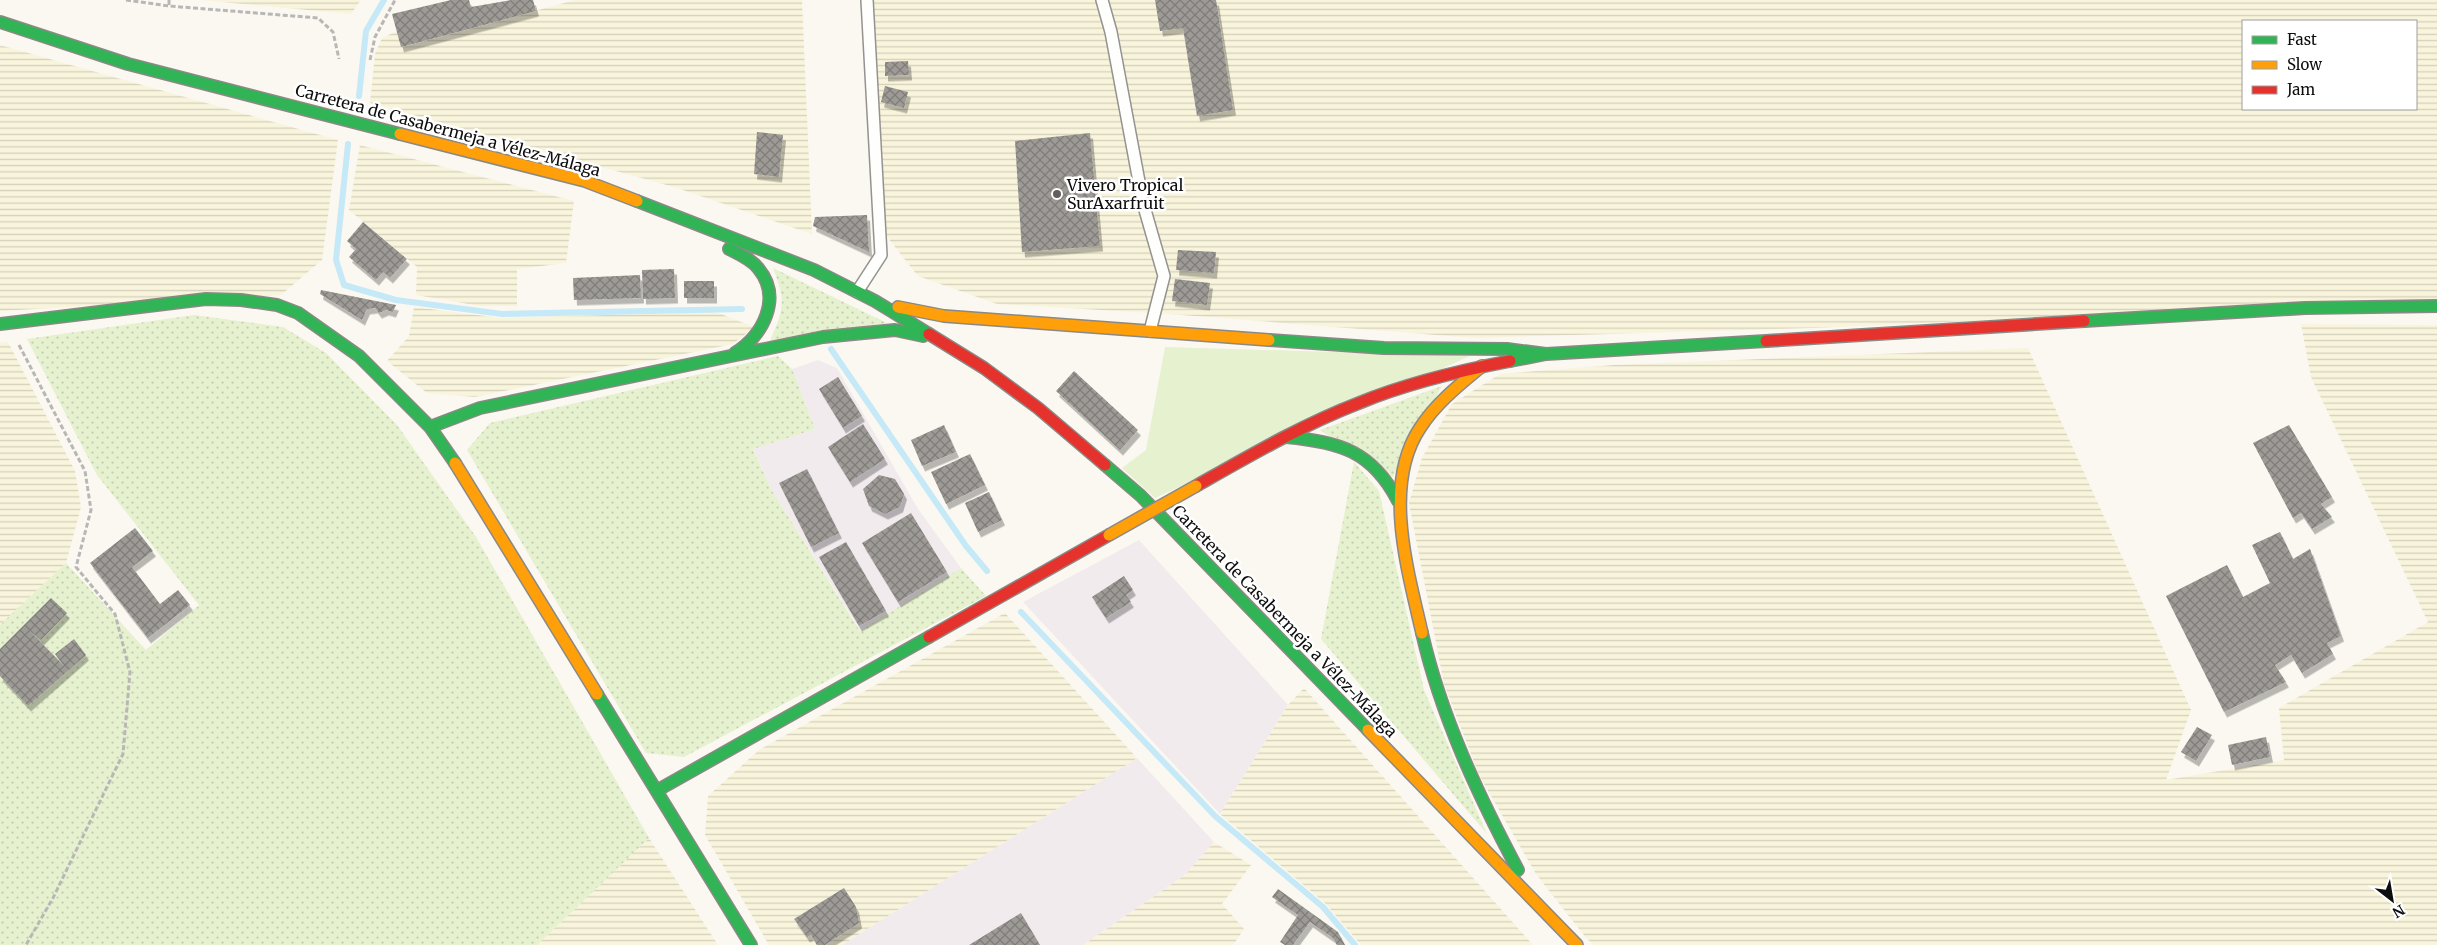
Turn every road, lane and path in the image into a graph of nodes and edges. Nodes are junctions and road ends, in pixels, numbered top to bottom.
1 (126, 0) edge
2 (168, 0) edge
3 (395, 0) edge
4 (867, 0) edge
5 (1102, 0) edge
6 (169, 6) junction
7 (0, 22) edge
8 (339, 59) dead end
9 (370, 60) dead end
10 (646, 204) junction
11 (857, 292) junction
12 (875, 301) junction
13 (2437, 306) edge
14 (4, 323) edge
15 (1150, 331) junction
16 (948, 346) junction
17 (1546, 354) junction
18 (726, 358) junction
19 (1482, 366) junction
20 (430, 427) junction
21 (1286, 437) junction
22 (1398, 501) junction
23 (658, 790) junction
24 (1534, 900) junction
25 (26, 945) edge
26 (751, 945) edge
27 (1577, 945) edge

1 - 6 path
2 - 6 path
3 - 9 path
4 - 11 lane
5 - 15 lane
6 - 8 path
7 - 10 main road, Carretera de Casabermeja a Vélez-Málaga
10 - 11 main road, Carretera de Casabermeja a Vélez-Málaga
10 - 18 main road
11 - 12 main road, Carretera de Casabermeja a Vélez-Málaga
12 - 15 main road
12 - 16 main road
13 - 17 main road
14 - 20 main road
14 - 25 path
15 - 17 main road
16 - 18 main road
16 - 24 main road, Carretera de Casabermeja a Vélez-Málaga
17 - 19 main road
18 - 20 main road
19 - 21 main road
19 - 22 main road
20 - 23 main road
21 - 22 main road
21 - 23 main road, bridge
22 - 24 main road
23 - 26 main road
24 - 27 main road, Carretera de Casabermeja a Vélez-Málaga

